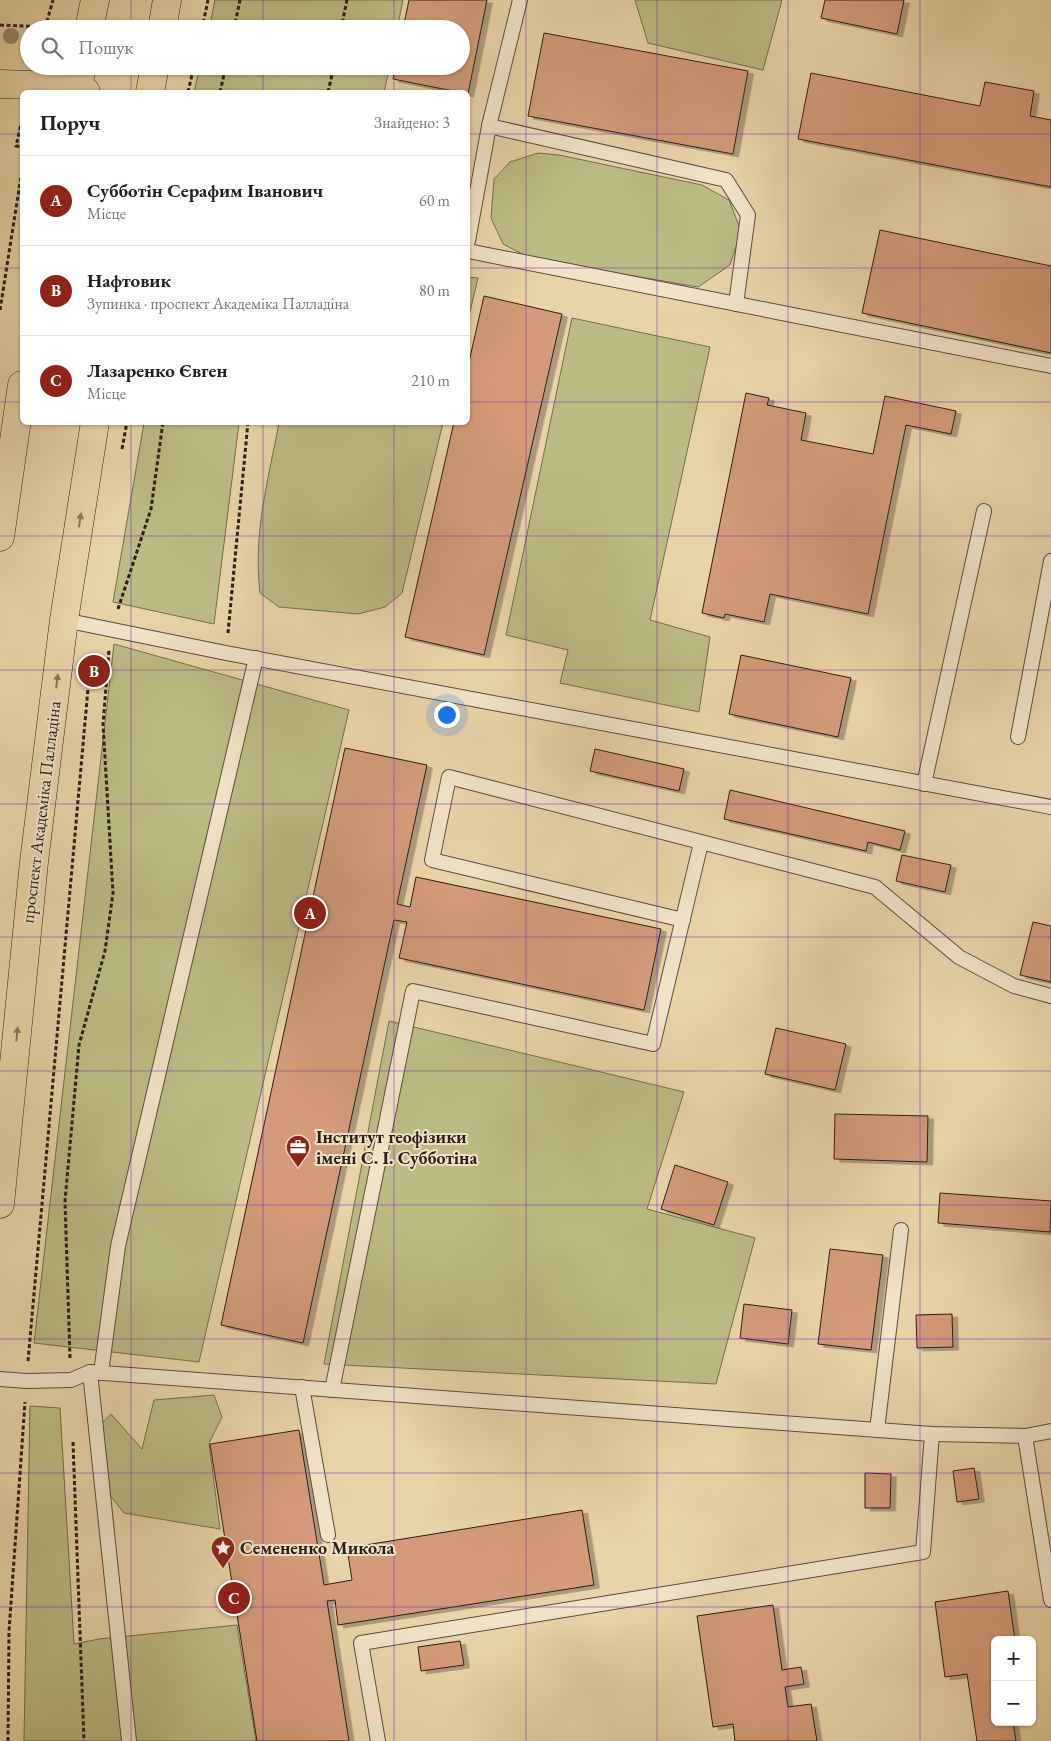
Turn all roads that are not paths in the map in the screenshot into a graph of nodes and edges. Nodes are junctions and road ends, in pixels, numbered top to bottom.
1 (95, 0) edge
2 (167, 0) edge
3 (520, 0) edge
4 (91, 20) edge
5 (164, 20) edge
6 (153, 75) edge
7 (0, 84) edge
8 (81, 86) edge
9 (150, 90) edge
10 (489, 126) junction
11 (470, 230) edge
12 (470, 251) edge
13 (736, 304) junction
14 (1051, 366) edge
15 (20, 399) edge
16 (95, 425) edge
17 (984, 511) dead end
18 (0, 537) edge
19 (1051, 561) edge
20 (64, 620) junction
21 (256, 658) junction
22 (1018, 737) dead end
23 (924, 784) junction
24 (1051, 807) edge
25 (701, 843) junction
26 (683, 920) junction
27 (1051, 996) edge
28 (0, 1204) edge
29 (900, 1230) dead end
30 (95, 1372) junction
31 (0, 1379) edge
32 (302, 1387) junction
33 (332, 1390) junction
34 (877, 1430) junction
35 (1051, 1431) edge
36 (932, 1434) junction
37 (1025, 1436) junction
38 (328, 1535) dead end
39 (1051, 1600) edge
40 (129, 1741) edge
41 (378, 1741) edge

1 - 4 main road
2 - 5 main road
3 - 10 lane
6 - 9 main road
7 - 8 main road
10 - 11 lane
10 - 13 lane
12 - 13 lane
13 - 14 lane
15 - 18 main road
20 -> 16 main road, проспект Академіка Палладіна
17 - 23 lane
19 - 22 lane
20 - 21 lane
28 -> 20 main road, проспект Академіка Палладіна
21 - 23 lane
21 - 30 lane
23 - 24 lane
25 - 26 lane
25 - 26 lane
25 - 27 lane
26 - 33 lane
29 - 34 lane
30 - 31 lane
30 - 32 lane
30 - 40 lane
32 - 33 lane
32 - 38 lane
33 - 34 lane
34 - 36 lane
35 - 37 lane
36 - 37 lane
36 - 41 lane
37 - 39 lane

